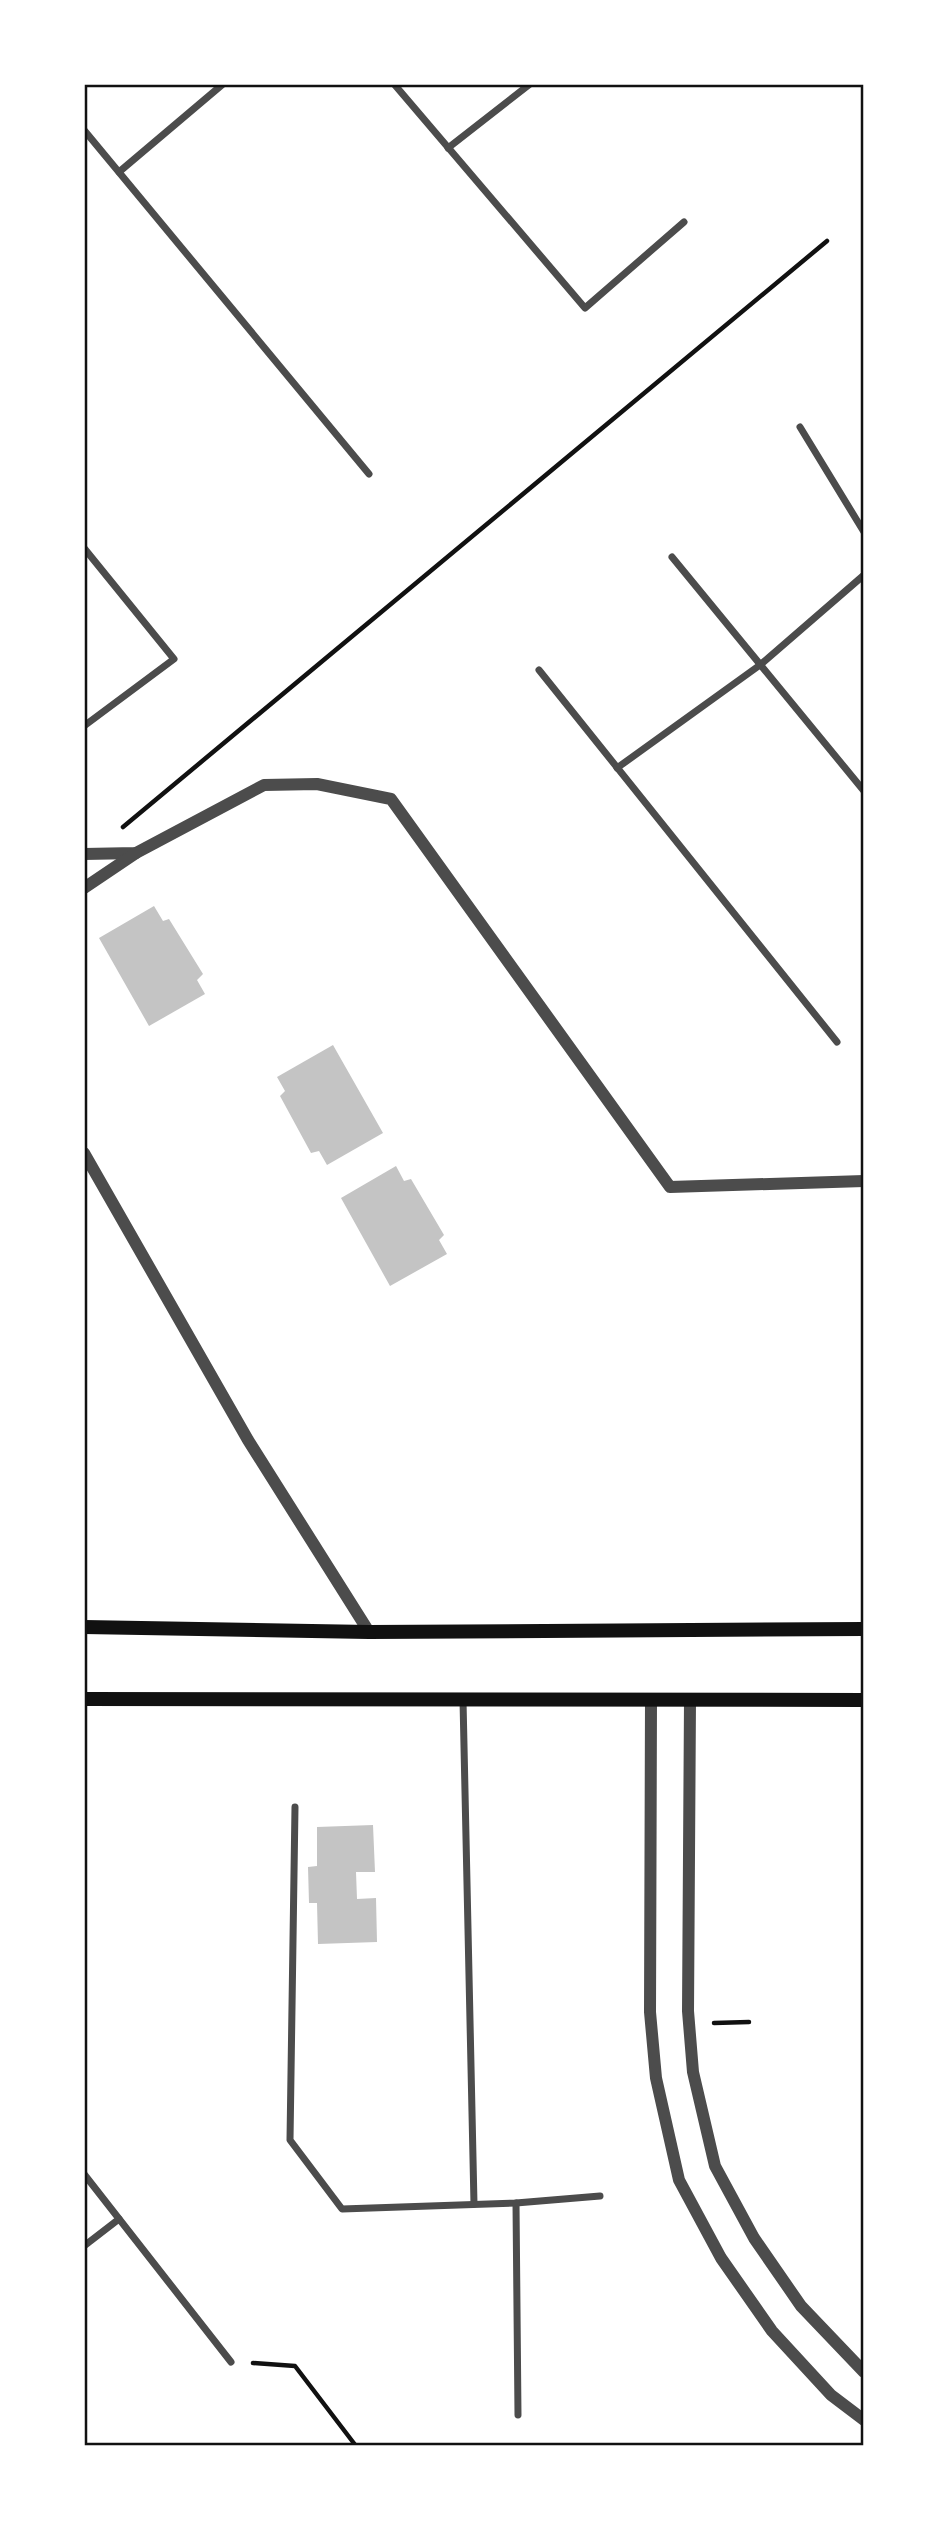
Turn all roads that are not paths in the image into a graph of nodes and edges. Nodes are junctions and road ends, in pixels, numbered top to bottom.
1 (223, 84) edge
2 (394, 84) edge
3 (530, 84) edge
4 (84, 130) edge
5 (448, 148) junction
6 (119, 172) junction
7 (684, 222) dead end
8 (800, 427) dead end
9 (369, 474) dead end
10 (864, 532) edge
11 (84, 548) edge
12 (672, 557) dead end
13 (864, 575) edge
14 (760, 665) junction
15 (539, 670) dead end
16 (84, 726) edge
17 (617, 768) junction
18 (864, 790) edge
19 (136, 853) junction
20 (87, 854) edge
21 (84, 888) edge
22 (837, 1042) dead end
23 (84, 1153) edge
24 (864, 1181) edge
25 (84, 1627) edge
26 (864, 1629) edge
27 (369, 1632) junction
28 (84, 1699) edge
29 (463, 1699) junction
30 (651, 1700) junction
31 (690, 1700) junction
32 (864, 1700) edge
33 (295, 1807) dead end
34 (84, 2174) edge
35 (600, 2196) dead end
36 (516, 2203) junction
37 (474, 2204) junction
38 (119, 2219) junction
39 (84, 2246) edge
40 (231, 2362) road end
41 (864, 2372) edge
42 (518, 2415) dead end
43 (864, 2420) edge

1 - 6 street
2 - 5 street
3 - 5 street
4 - 6 street
5 - 7 street
6 - 9 street
8 - 10 street
11 - 16 street
12 - 14 street
13 - 14 street
14 - 17 street
14 - 18 street
15 - 17 street
17 - 22 street
19 - 20 street
19 - 21 street
19 - 24 street
23 - 27 street
25 - 27 main road
26 - 27 main road
28 - 29 main road
29 - 30 main road
29 - 37 street
30 - 31 main road
30 - 43 street
31 - 32 main road
31 - 41 street
33 - 37 street
34 - 38 street
35 - 36 street
36 - 37 street
36 - 42 street
38 - 39 street
38 - 40 street

